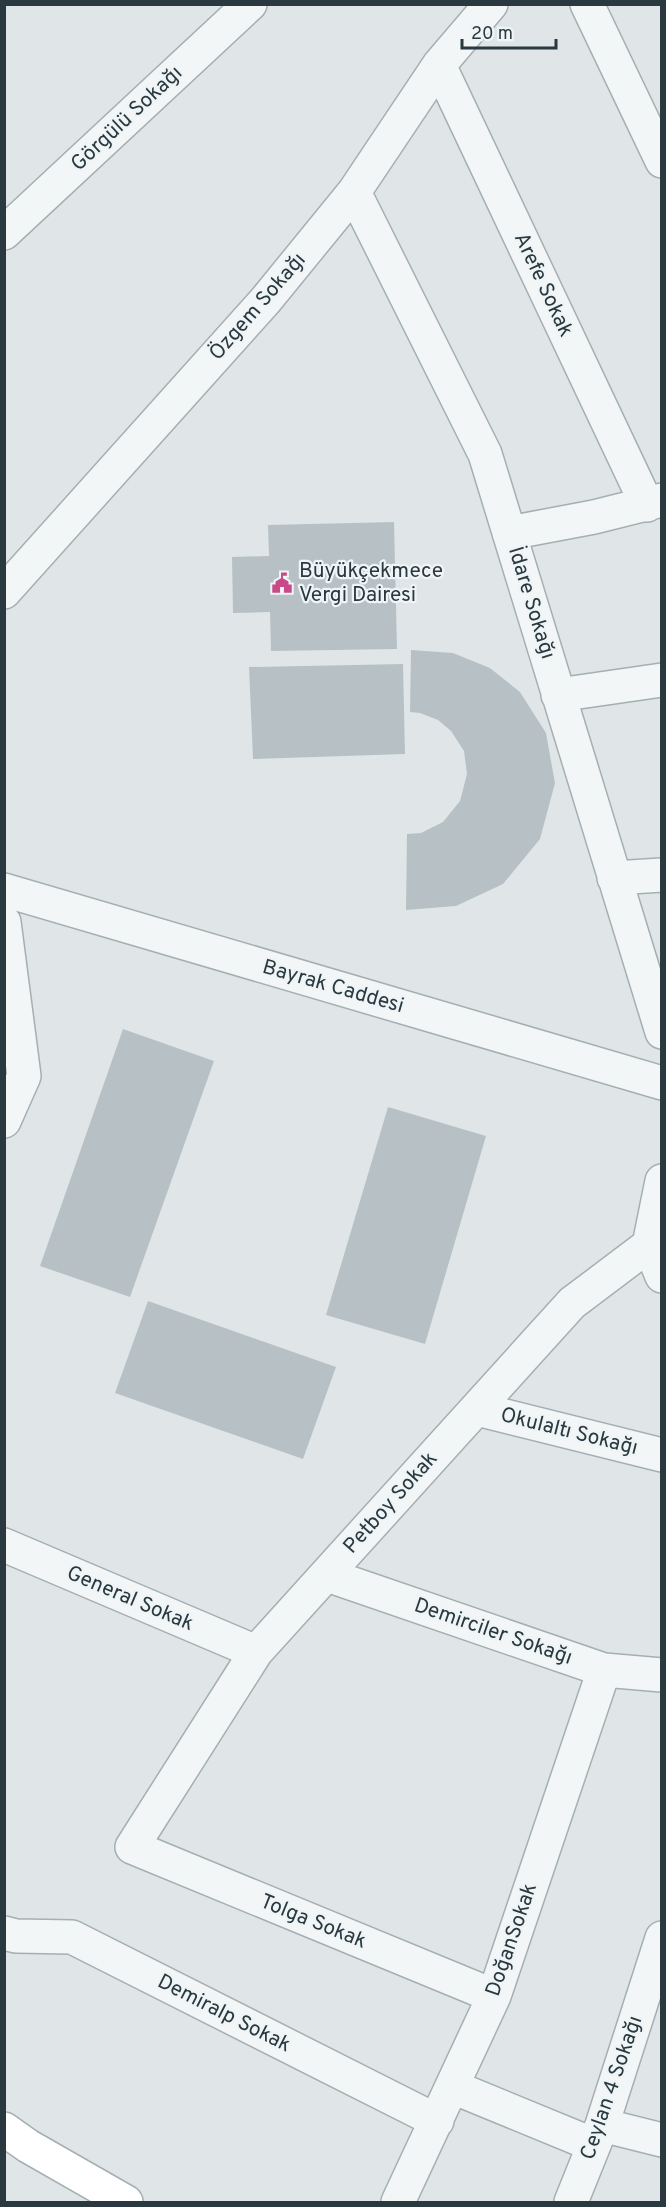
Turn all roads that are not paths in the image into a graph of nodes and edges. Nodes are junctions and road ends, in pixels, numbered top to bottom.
1 (250, 4) edge
2 (491, 4) edge
3 (587, 4) edge
4 (439, 65) junction
5 (662, 161) edge
6 (354, 192) junction
7 (4, 233) edge
8 (654, 502) edge
9 (509, 533) junction
10 (4, 592) edge
11 (662, 680) edge
12 (558, 695) junction
13 (662, 875) edge
14 (614, 878) junction
15 (4, 890) edge
16 (4, 922) edge
17 (660, 1023) edge
18 (14, 1069) edge
19 (662, 1083) edge
20 (4, 1122) edge
21 (662, 1181) edge
22 (650, 1245) junction
23 (662, 1276) edge
24 (477, 1409) junction
25 (662, 1455) edge
26 (4, 1545) edge
27 (327, 1575) junction
28 (256, 1652) junction
29 (604, 1670) junction
30 (662, 1675) edge
31 (132, 1847) joint
32 (4, 1933) edge
33 (662, 1938) edge
34 (494, 1996) junction
35 (453, 2087) junction
36 (437, 2121) junction
37 (4, 2129) edge
38 (598, 2135) junction
39 (662, 2140) edge
40 (126, 2202) edge
41 (398, 2202) edge
42 (571, 2202) edge

1 - 7 street, Görgülü Sokağı
2 - 4 street, Özgem Sokağı
3 - 5 street
4 - 6 street, Özgem Sokağı
4 - 8 street, Arefe Sokak
6 - 9 street, İdare Sokağı
6 - 10 street, Özgem Sokağı
8 - 9 street
9 - 12 street, İdare Sokağı
11 - 12 street
12 - 14 street, İdare Sokağı
13 - 14 street
14 - 17 street, İdare Sokağı
15 - 19 street, Bayrak Caddesi
16 - 18 street
18 - 20 street
21 - 22 street
22 - 23 street
22 - 24 street, Petboy Sokak
24 - 25 street, Okulaltı Sokağı
24 - 27 street, Petboy Sokak
26 - 28 street, General Sokak
27 - 28 street, Petboy Sokak
27 - 29 street, Demirciler Sokağı
28 - 31 street, Petboy Sokak
29 - 30 street, Demirciler Sokağı
29 - 34 street, DoğanSokak
31 - 34 street, Tolga Sokak
32 - 36 street, Demiralp Sokak
33 - 38 street, Ceylan 4 Sokağı
34 - 35 street, DoğanSokak
35 - 36 street, DoğanSokak
35 - 38 street
36 - 41 street, DoğanSokak
37 - 40 main road
38 - 39 street
38 - 42 street, Ceylan 4 Sokağı

